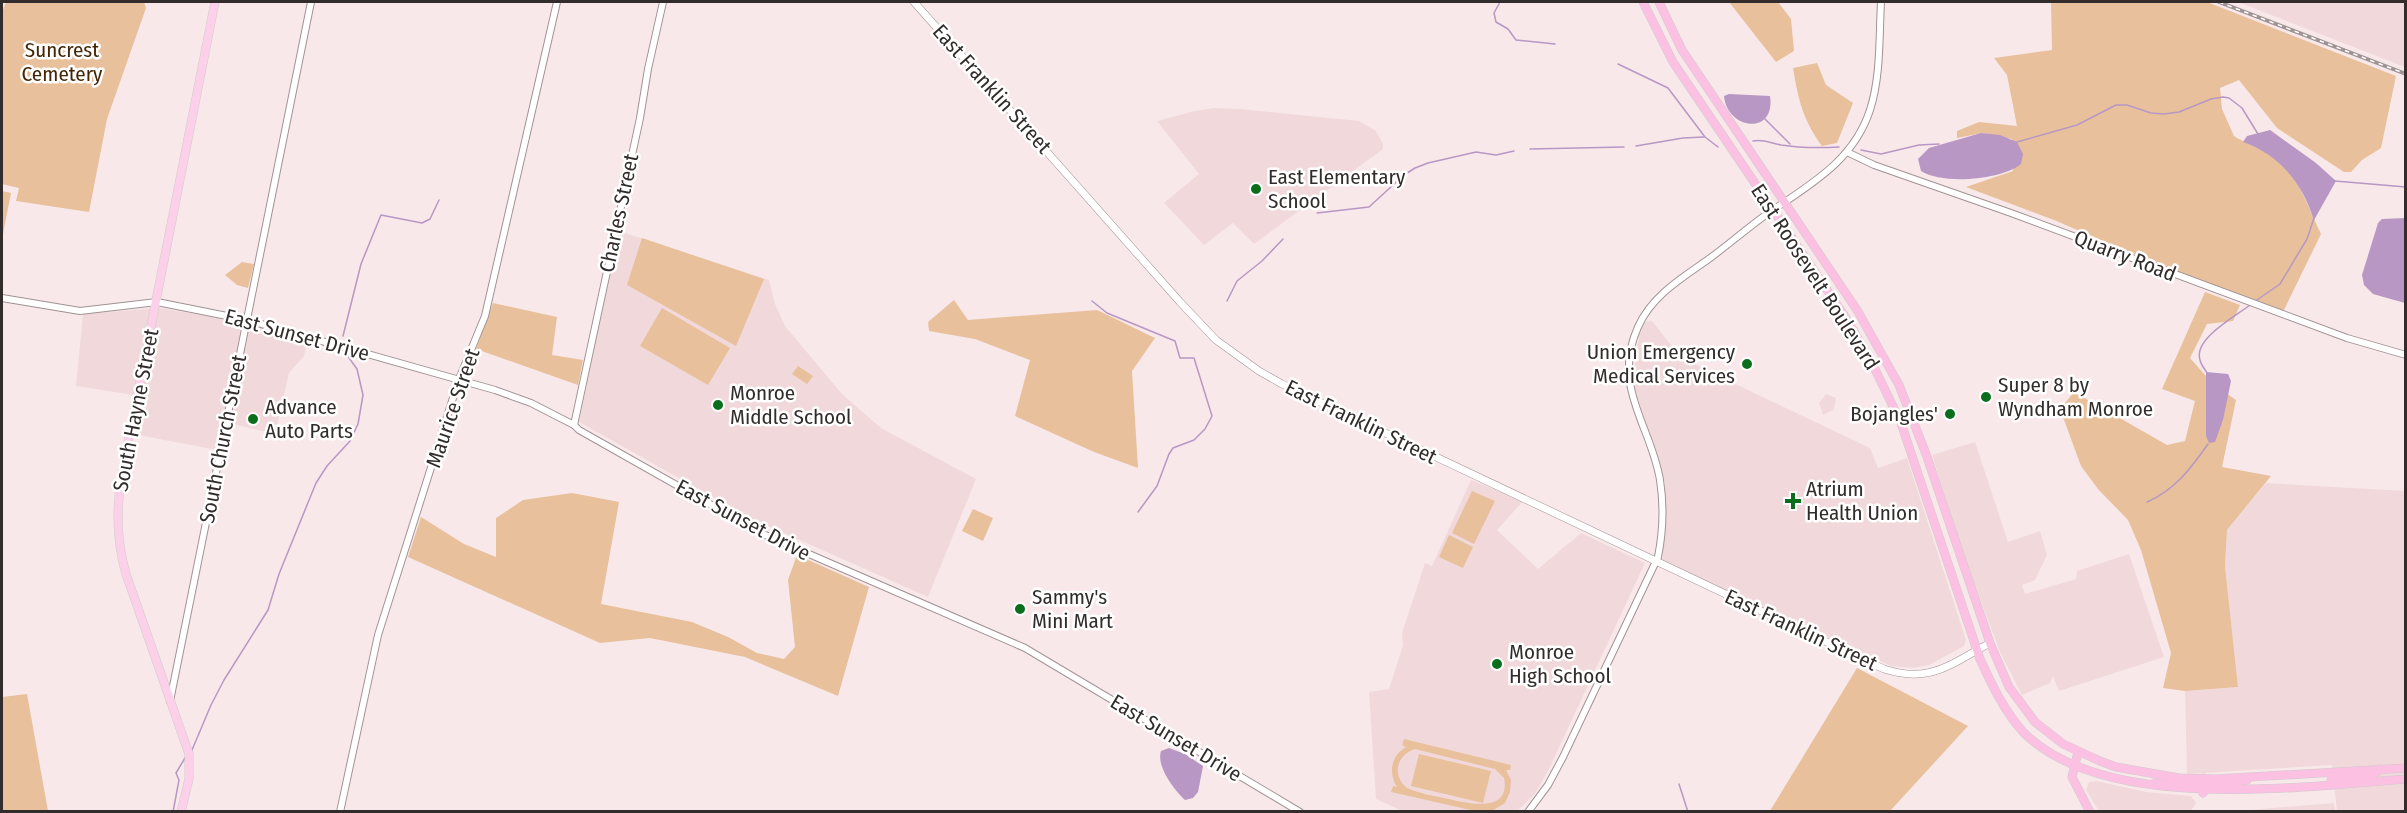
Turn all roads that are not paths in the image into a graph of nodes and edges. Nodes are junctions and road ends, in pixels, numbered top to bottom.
1 (215, 2) edge
2 (311, 2) edge
3 (557, 2) edge
4 (663, 2) edge
5 (914, 2) edge
6 (1643, 2) edge
7 (1659, 2) edge
8 (1881, 2) edge
9 (1847, 152) junction
10 (1784, 203) junction
11 (1772, 211) junction
12 (2, 298) edge
13 (157, 302) junction
14 (247, 320) junction
15 (2406, 355) edge
16 (459, 379) junction
17 (574, 425) junction
18 (1656, 561) junction
19 (1990, 643) junction
20 (1977, 650) junction
21 (170, 700) junction
22 (2078, 752) junction
23 (2073, 766) junction
24 (2380, 769) junction
25 (2406, 769) edge
26 (2257, 777) junction
27 (2204, 778) junction
28 (2406, 779) edge
29 (2381, 781) junction
30 (2129, 783) junction
31 (2301, 787) junction
32 (2203, 793) junction
33 (181, 812) edge
34 (339, 812) edge
35 (1300, 812) edge
36 (1528, 812) edge
37 (2090, 812) edge

1 - 13 main road, South Hayne Street
2 - 14 street, South Church Street
3 - 16 street, Maurice Street
4 - 17 street, Charles Street
5 - 18 main road, East Franklin Street
6 - 11 highway, East Roosevelt Boulevard
7 - 10 highway, East Roosevelt Boulevard
8 - 9 street
9 - 10 street
9 - 15 street, Quarry Road
10 - 11 street
10 - 19 highway, East Roosevelt Boulevard
11 - 18 street
11 - 20 highway, East Roosevelt Boulevard
12 - 13 street, East Sunset Drive
13 - 14 street, East Sunset Drive
13 - 21 main road, South Hayne Street
14 - 16 street, East Sunset Drive
14 - 21 street, South Church Street
16 - 17 street, East Sunset Drive
16 - 34 street, Maurice Street
17 - 35 street, East Sunset Drive
18 - 20 main road, East Franklin Street
18 - 36 street
19 - 20 main road
19 - 22 highway, East Roosevelt Boulevard
20 - 23 highway, East Roosevelt Boulevard
21 - 33 main road, South Hayne Street
22 - 23 highway
22 - 27 highway, East Roosevelt Boulevard
23 - 30 highway, East Roosevelt Boulevard
23 - 37 highway
24 - 25 highway, East Roosevelt Boulevard
24 - 26 highway, East Roosevelt Boulevard
24 - 31 highway
25 - 29 highway
26 - 27 highway, East Roosevelt Boulevard
26 - 32 highway
27 - 30 highway
28 - 29 highway, East Roosevelt Boulevard
29 - 31 highway, East Roosevelt Boulevard
30 - 32 highway, East Roosevelt Boulevard
31 - 32 highway, East Roosevelt Boulevard

